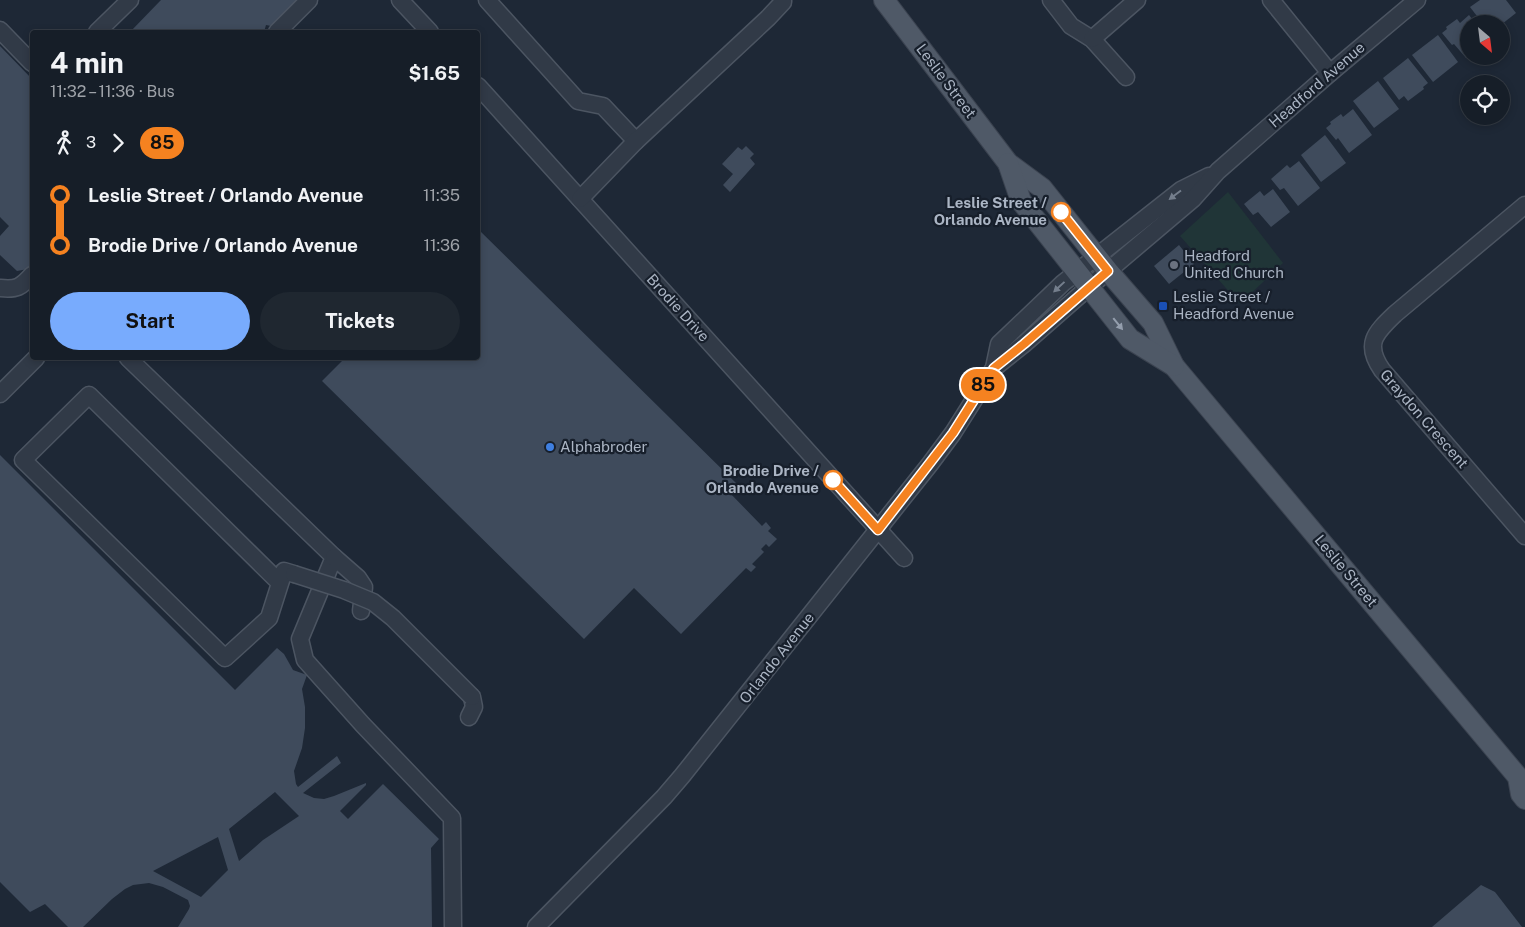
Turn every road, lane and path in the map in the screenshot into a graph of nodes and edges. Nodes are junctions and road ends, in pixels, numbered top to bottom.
1 (130, 0) edge
2 (309, 0) edge
3 (400, 0) edge
4 (487, 0) edge
5 (783, 0) edge
6 (884, 0) edge
7 (1051, 0) edge
8 (1137, 0) edge
9 (1271, 0) edge
10 (1417, 0) edge
11 (0, 30) edge
12 (99, 30) edge
13 (279, 30) edge
14 (428, 30) edge
15 (1092, 39) junction
16 (30, 61) edge
17 (1330, 74) junction
18 (1126, 77) dead end
19 (480, 88) edge
20 (636, 142) junction
21 (1008, 163) junction
22 (580, 199) junction
23 (1525, 205) edge
24 (1102, 263) junction
25 (30, 277) edge
26 (1083, 279) junction
27 (0, 288) edge
28 (34, 360) edge
29 (130, 360) edge
30 (1174, 366) junction
31 (0, 394) edge
32 (1522, 527) edge
33 (878, 530) junction
34 (334, 557) junction
35 (904, 558) dead end
36 (327, 572) junction
37 (287, 579) junction
38 (364, 587) junction
39 (361, 611) dead end
40 (469, 717) dead end
41 (1522, 778) edge
42 (1525, 799) edge
43 (453, 927) edge
44 (536, 927) edge

1 - 12 street
2 - 13 street
3 - 14 street
4 - 20 street
5 - 20 street
6 - 21 main road, Leslie Street
7 - 15 street
8 - 15 street
9 - 17 street
10 - 17 street, Headford Avenue
11 - 16 street
15 - 18 street
17 - 24 street, Headford Avenue
19 - 22 street, Brodie Drive
20 - 22 street
21 - 24 main road, Leslie Street
21 - 26 main road, Leslie Street
22 - 33 street, Brodie Drive
23 - 32 street, Graydon Crescent
24 - 26 street, Orlando Avenue
24 - 30 main road, Leslie Street
25 - 27 street
26 -> 30 main road, Leslie Street
26 - 33 street, Orlando Avenue
28 - 31 street
29 - 34 street
30 - 41 main road, Leslie Street
33 - 35 street, Brodie Drive
33 - 44 street, Orlando Avenue
34 - 36 street
34 - 38 street
36 - 38 street
36 - 43 street
37 - 37 street
37 - 40 street, bridge
38 - 39 street
41 - 42 main road, Leslie Street

